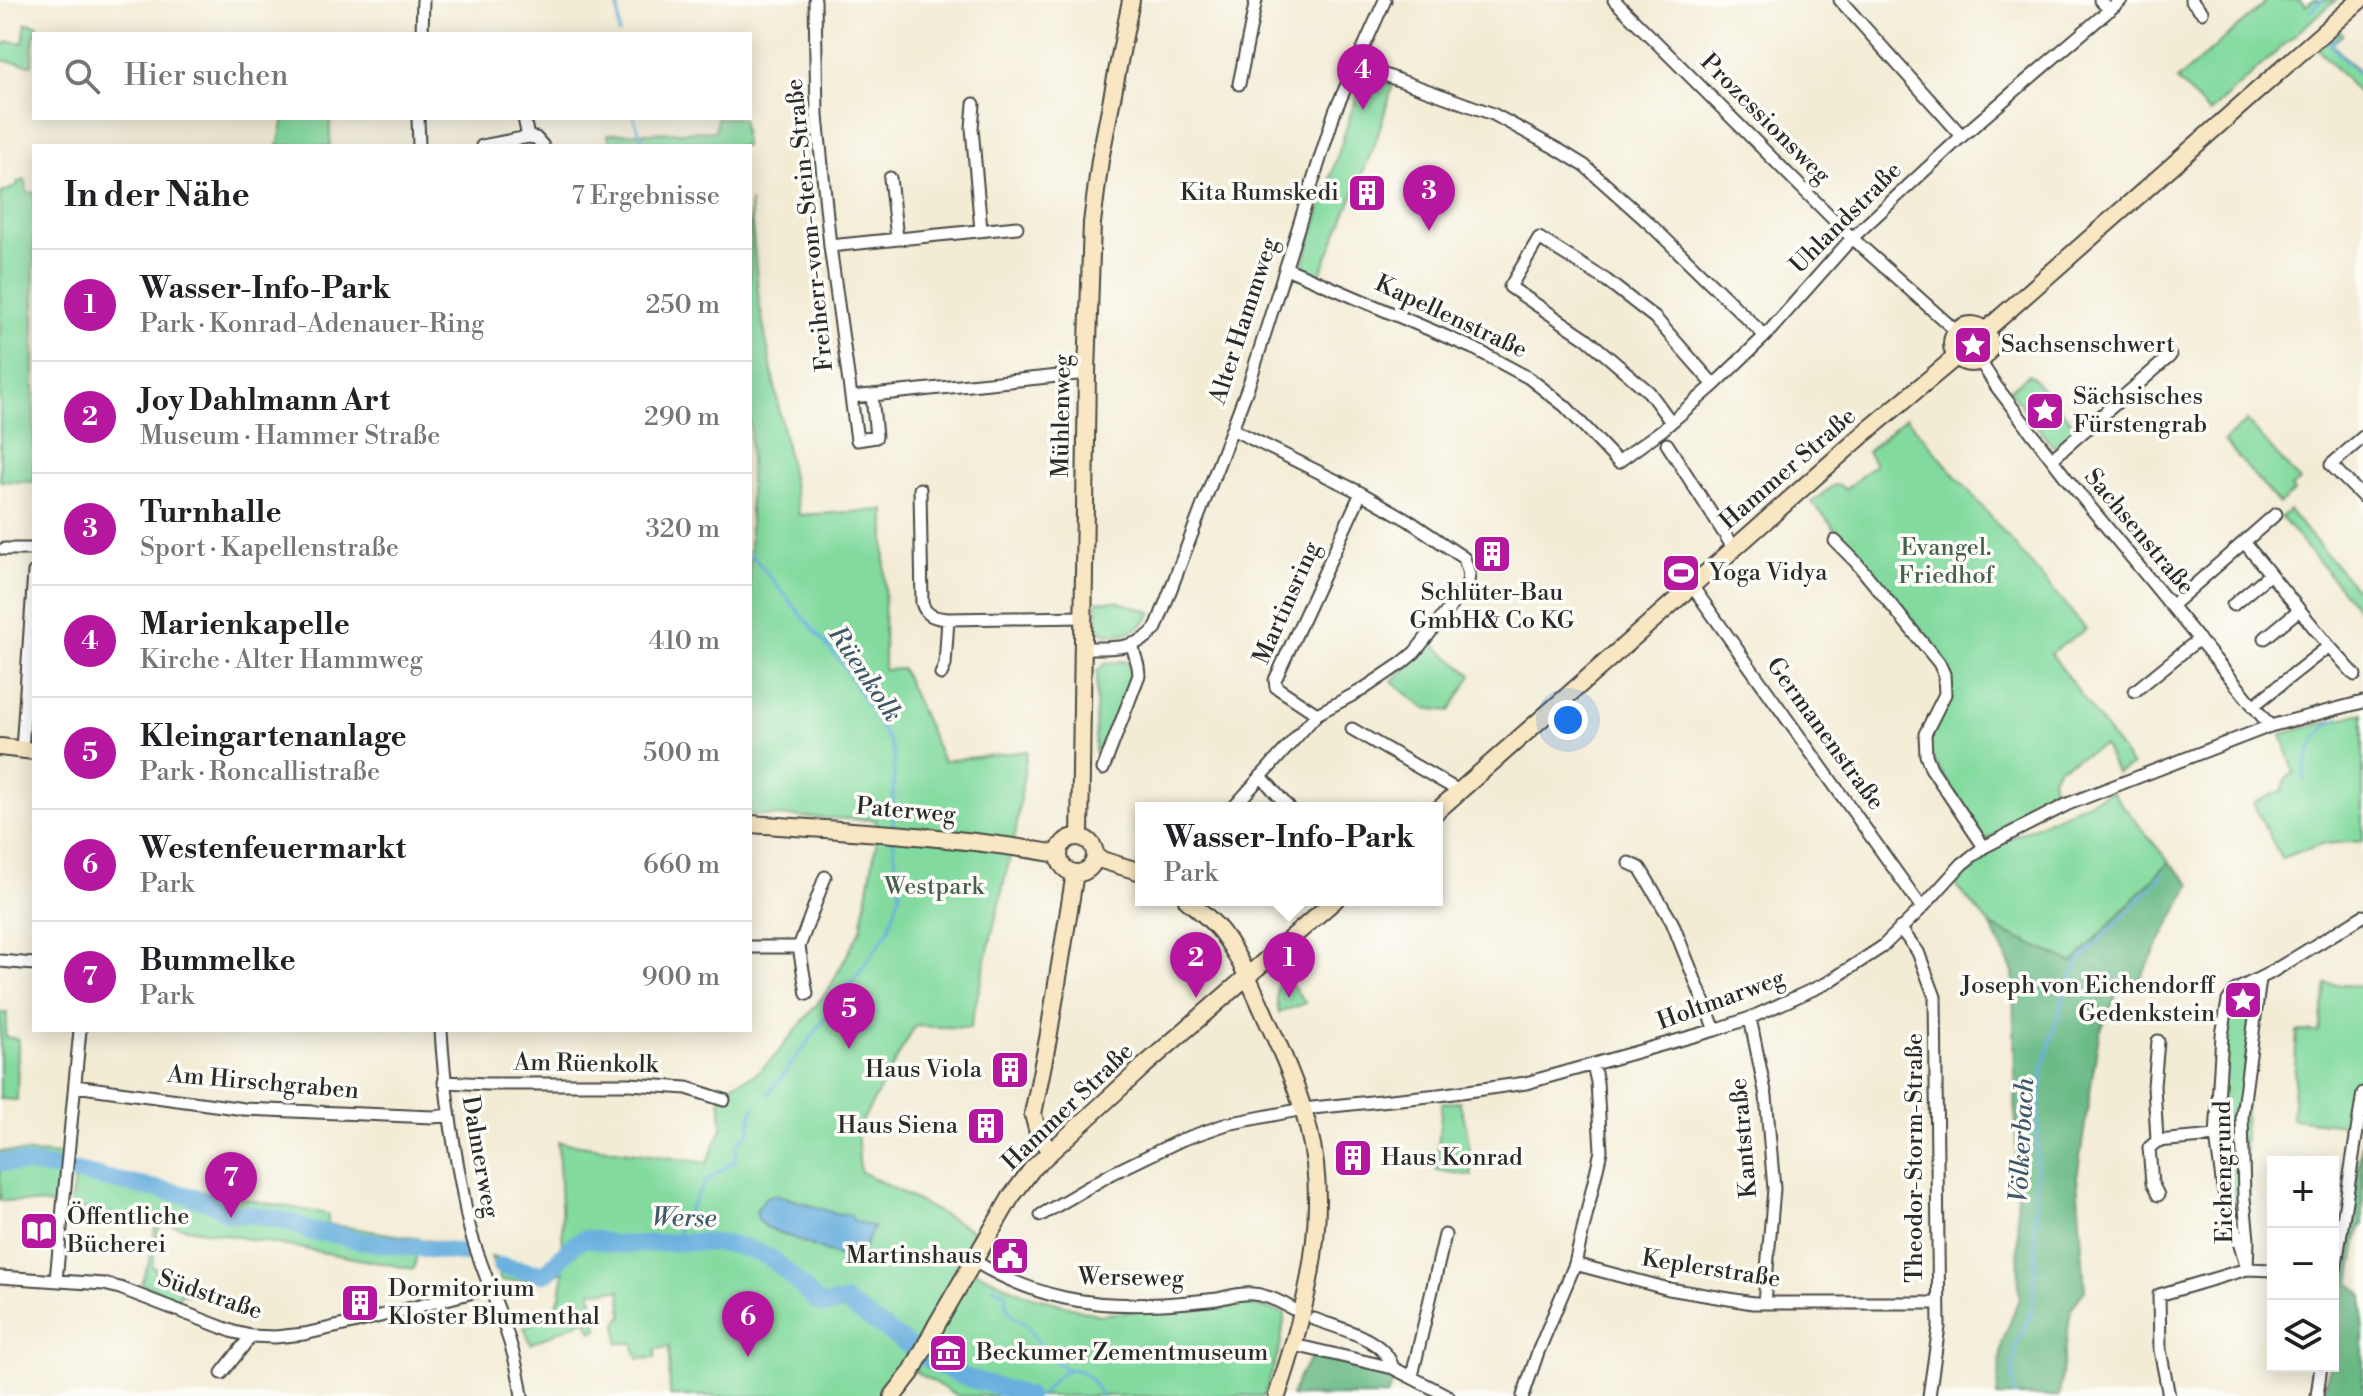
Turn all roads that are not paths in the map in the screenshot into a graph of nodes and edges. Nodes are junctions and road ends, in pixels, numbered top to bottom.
1 (423, 0) edge
2 (815, 0) edge
3 (1131, 0) edge
4 (1256, 0) edge
5 (1385, 0) edge
6 (1614, 0) edge
7 (1840, 0) edge
8 (2100, 0) edge
9 (2121, 0) edge
10 (2191, 0) edge
11 (2360, 0) edge
12 (2110, 10) junction
13 (2202, 12) dead end
14 (422, 32) edge
15 (1354, 64) junction
16 (1239, 84) dead end
17 (974, 104) dead end
18 (418, 120) edge
19 (525, 120) edge
20 (1962, 136) junction
21 (536, 140) edge
22 (419, 144) edge
23 (500, 144) edge
24 (890, 178) dead end
25 (1017, 227) dead end
26 (981, 230) junction
27 (897, 238) junction
28 (1852, 238) junction
29 (830, 246) junction
30 (1286, 268) junction
31 (1985, 331) junction
32 (1957, 332) junction
33 (1765, 336) junction
34 (1957, 356) junction
35 (2170, 356) dead end
36 (1980, 361) junction
37 (1087, 373) junction
38 (1714, 385) junction
39 (872, 395) junction
40 (851, 397) junction
41 (1671, 422) junction
42 (1232, 429) junction
43 (2363, 437) edge
44 (1667, 444) dead end
45 (2052, 459) junction
46 (1618, 462) joint
47 (920, 489) dead end
48 (1361, 493) junction
49 (2363, 497) edge
50 (2276, 514) dead end
51 (1835, 541) dead end
52 (2244, 542) junction
53 (4, 549) dead end
54 (32, 549) edge
55 (1734, 549) junction
56 (2270, 574) junction
57 (1692, 586) junction
58 (2172, 605) junction
59 (2233, 605) dead end
60 (2299, 610) junction
61 (1083, 617) junction
62 (948, 619) junction
63 (32, 632) edge
64 (2265, 638) dead end
65 (2199, 639) junction
66 (1132, 645) junction
67 (2329, 646) junction
68 (1082, 648) junction
69 (941, 674) dead end
70 (2355, 675) dead end
71 (2135, 691) dead end
72 (2363, 702) edge
73 (2253, 706) junction
74 (1317, 714) junction
75 (2270, 726) junction
76 (1352, 729) dead end
77 (0, 747) edge
78 (28, 751) edge
79 (1103, 769) dead end
80 (1261, 776) junction
81 (1459, 791) junction
82 (1238, 802) edge
83 (1284, 802) edge
84 (1443, 806) edge
85 (752, 824) edge
86 (1080, 837) junction
87 (1984, 847) junction
88 (1058, 854) junction
89 (1095, 858) junction
90 (1629, 863) dead end
91 (1135, 870) edge
92 (1075, 873) junction
93 (825, 877) dead end
94 (1193, 906) edge
95 (1328, 906) edge
96 (1922, 908) junction
97 (2363, 916) edge
98 (1900, 928) junction
99 (752, 947) edge
100 (799, 947) junction
101 (0, 961) edge
102 (32, 964) edge
103 (1248, 977) junction
104 (2260, 979) junction
105 (807, 994) dead end
106 (1750, 1018) junction
107 (1715, 1030) junction
108 (80, 1032) edge
109 (441, 1032) edge
110 (2158, 1041) dead end
111 (1593, 1065) junction
112 (444, 1082) junction
113 (75, 1086) junction
114 (2363, 1093) edge
115 (724, 1100) dead end
116 (1303, 1109) junction
117 (449, 1115) junction
118 (2216, 1136) junction
119 (2157, 1141) junction
120 (1050, 1152) junction
121 (2158, 1195) dead end
122 (1041, 1215) dead end
123 (1445, 1235) dead end
124 (2339, 1245) edge
125 (974, 1261) junction
126 (1575, 1264) junction
127 (2247, 1269) junction
128 (2267, 1270) edge
129 (0, 1277) edge
130 (56, 1280) junction
131 (489, 1288) junction
132 (1764, 1303) junction
133 (1938, 1303) junction
134 (1293, 1309) dead end
135 (1314, 1319) dead end
136 (251, 1336) junction
137 (1294, 1345) junction
138 (1393, 1368) junction
139 (2320, 1372) edge
140 (222, 1373) dead end
141 (1412, 1376) junction
142 (522, 1396) edge
143 (893, 1396) edge
144 (1277, 1396) edge
145 (1448, 1396) edge
146 (1523, 1396) edge
147 (1929, 1396) edge
148 (2169, 1396) edge
149 (2317, 1396) edge

1 - 14 street
2 - 29 street, Freiherr-vom-Stein-Straße
3 - 37 main road, Mühlenweg
4 - 16 street
5 - 15 street, Alter Hammweg
6 - 28 street, Prozessionsweg
7 - 20 street
8 - 12 street
9 - 12 street, Uhlandstraße
10 - 13 street
11 - 31 main road
12 - 20 street, Uhlandstraße
15 - 30 street, Alter Hammweg
15 - 33 street
17 - 26 street
18 - 22 street
19 - 21 street
20 - 28 street, Uhlandstraße
21 - 23 street
24 - 27 street
25 - 26 street
26 - 27 street
27 - 29 street
28 - 32 street, Prozessionsweg
28 - 33 street, Uhlandstraße
29 - 40 street, Freiherr-vom-Stein-Straße
30 - 42 street, Alter Hammweg
30 - 46 street, Kapellenstraße
31 - 32 main road
31 - 36 main road
32 - 34 main road
33 - 38 street, Uhlandstraße
34 - 36 main road
34 - 55 main road, Hammer Straße
35 - 45 street
36 - 45 street, Sachsenstraße
37 - 39 street, Freiherr-vom-Stein-Straße
37 - 61 main road, Mühlenweg
38 - 41 street, Uhlandstraße
38 - 41 street
39 - 40 street, Freiherr-vom-Stein-Straße
39 - 40 street, Freiherr-vom-Stein-Straße
41 - 46 street, Uhlandstraße
42 - 48 street
42 - 66 street, Alter Hammweg
43 - 49 street
44 - 55 street
45 - 58 street, Sachsenstraße
47 - 62 street
48 - 74 street, Martinsring
48 - 74 street
50 - 52 street
51 - 87 street
52 - 56 street
52 - 58 street
53 - 54 street
55 - 57 main road, Hammer Straße
56 - 59 street
56 - 60 street
57 - 81 main road, Hammer Straße
57 - 96 street, Germanenstraße
58 - 65 street, Sachsenstraße
60 - 64 street
60 - 67 street
61 - 62 street
61 - 68 main road, Mühlenweg
62 - 69 street
63 - 78 street
65 - 71 street
65 - 73 street, Sachsenstraße
66 - 68 street
66 - 79 street
67 - 70 street
67 - 73 street
68 - 86 main road, Mühlenweg
72 - 75 street, Holtmarweg
73 - 75 street, Sachsenstraße
74 - 80 street
75 - 87 street, Holtmarweg
76 - 81 street
77 - 78 main road
80 - 82 street
80 - 83 street
81 - 84 main road, Hammer Straße
85 - 88 main road, Paterweg
86 - 88 main road
86 - 89 main road
87 - 96 street, Holtmarweg
88 - 92 main road
89 - 91 main road
89 - 92 main road
90 - 107 street
92 - 120 main road
93 - 100 street
94 - 103 main road
95 - 103 main road, Hammer Straße
96 - 98 street, Holtmarweg
97 - 104 street, Eichengrund
98 - 106 street, Holtmarweg
98 - 133 street, Theodor-Storm-Straße
99 - 100 street
100 - 105 street
101 - 102 street
103 - 116 main road
103 - 120 main road, Hammer Straße
104 - 118 street, Eichengrund
104 - 127 street, Eichengrund
106 - 107 street, Holtmarweg
106 - 132 street, Kantstraße
107 - 111 street, Holtmarweg
108 - 113 street
109 - 112 street, Dalmerweg
110 - 119 street
111 - 116 street, Holtmarweg
111 - 126 street
112 - 115 street, Am Rüenkolk
112 - 117 street, Dalmerweg
113 - 117 street, Am Hirschgraben
113 - 130 street
114 - 124 street
116 - 122 street, Holtmarweg
116 - 137 main road
117 - 131 street, Dalmerweg
118 - 119 street, Eichengrund
118 - 127 street, Eichengrund
119 - 121 street
120 - 125 main road, Hammer Straße
123 - 141 street
125 - 134 street, Werseweg
125 - 143 main road, Hammer Straße
126 - 132 street, Keplerstraße
126 - 146 street
127 - 128 street, Eichengrund
127 - 148 street, Eichengrund
129 - 130 street, Südstraße
130 - 136 street, Südstraße
131 - 136 street, Südstraße
131 - 142 street, Dalmerweg
132 - 133 street, Keplerstraße
133 - 147 street, Theodor-Storm-Straße
135 - 138 street
136 - 140 street
137 - 138 street
137 - 144 main road
138 - 141 street
139 - 149 street
141 - 145 street

